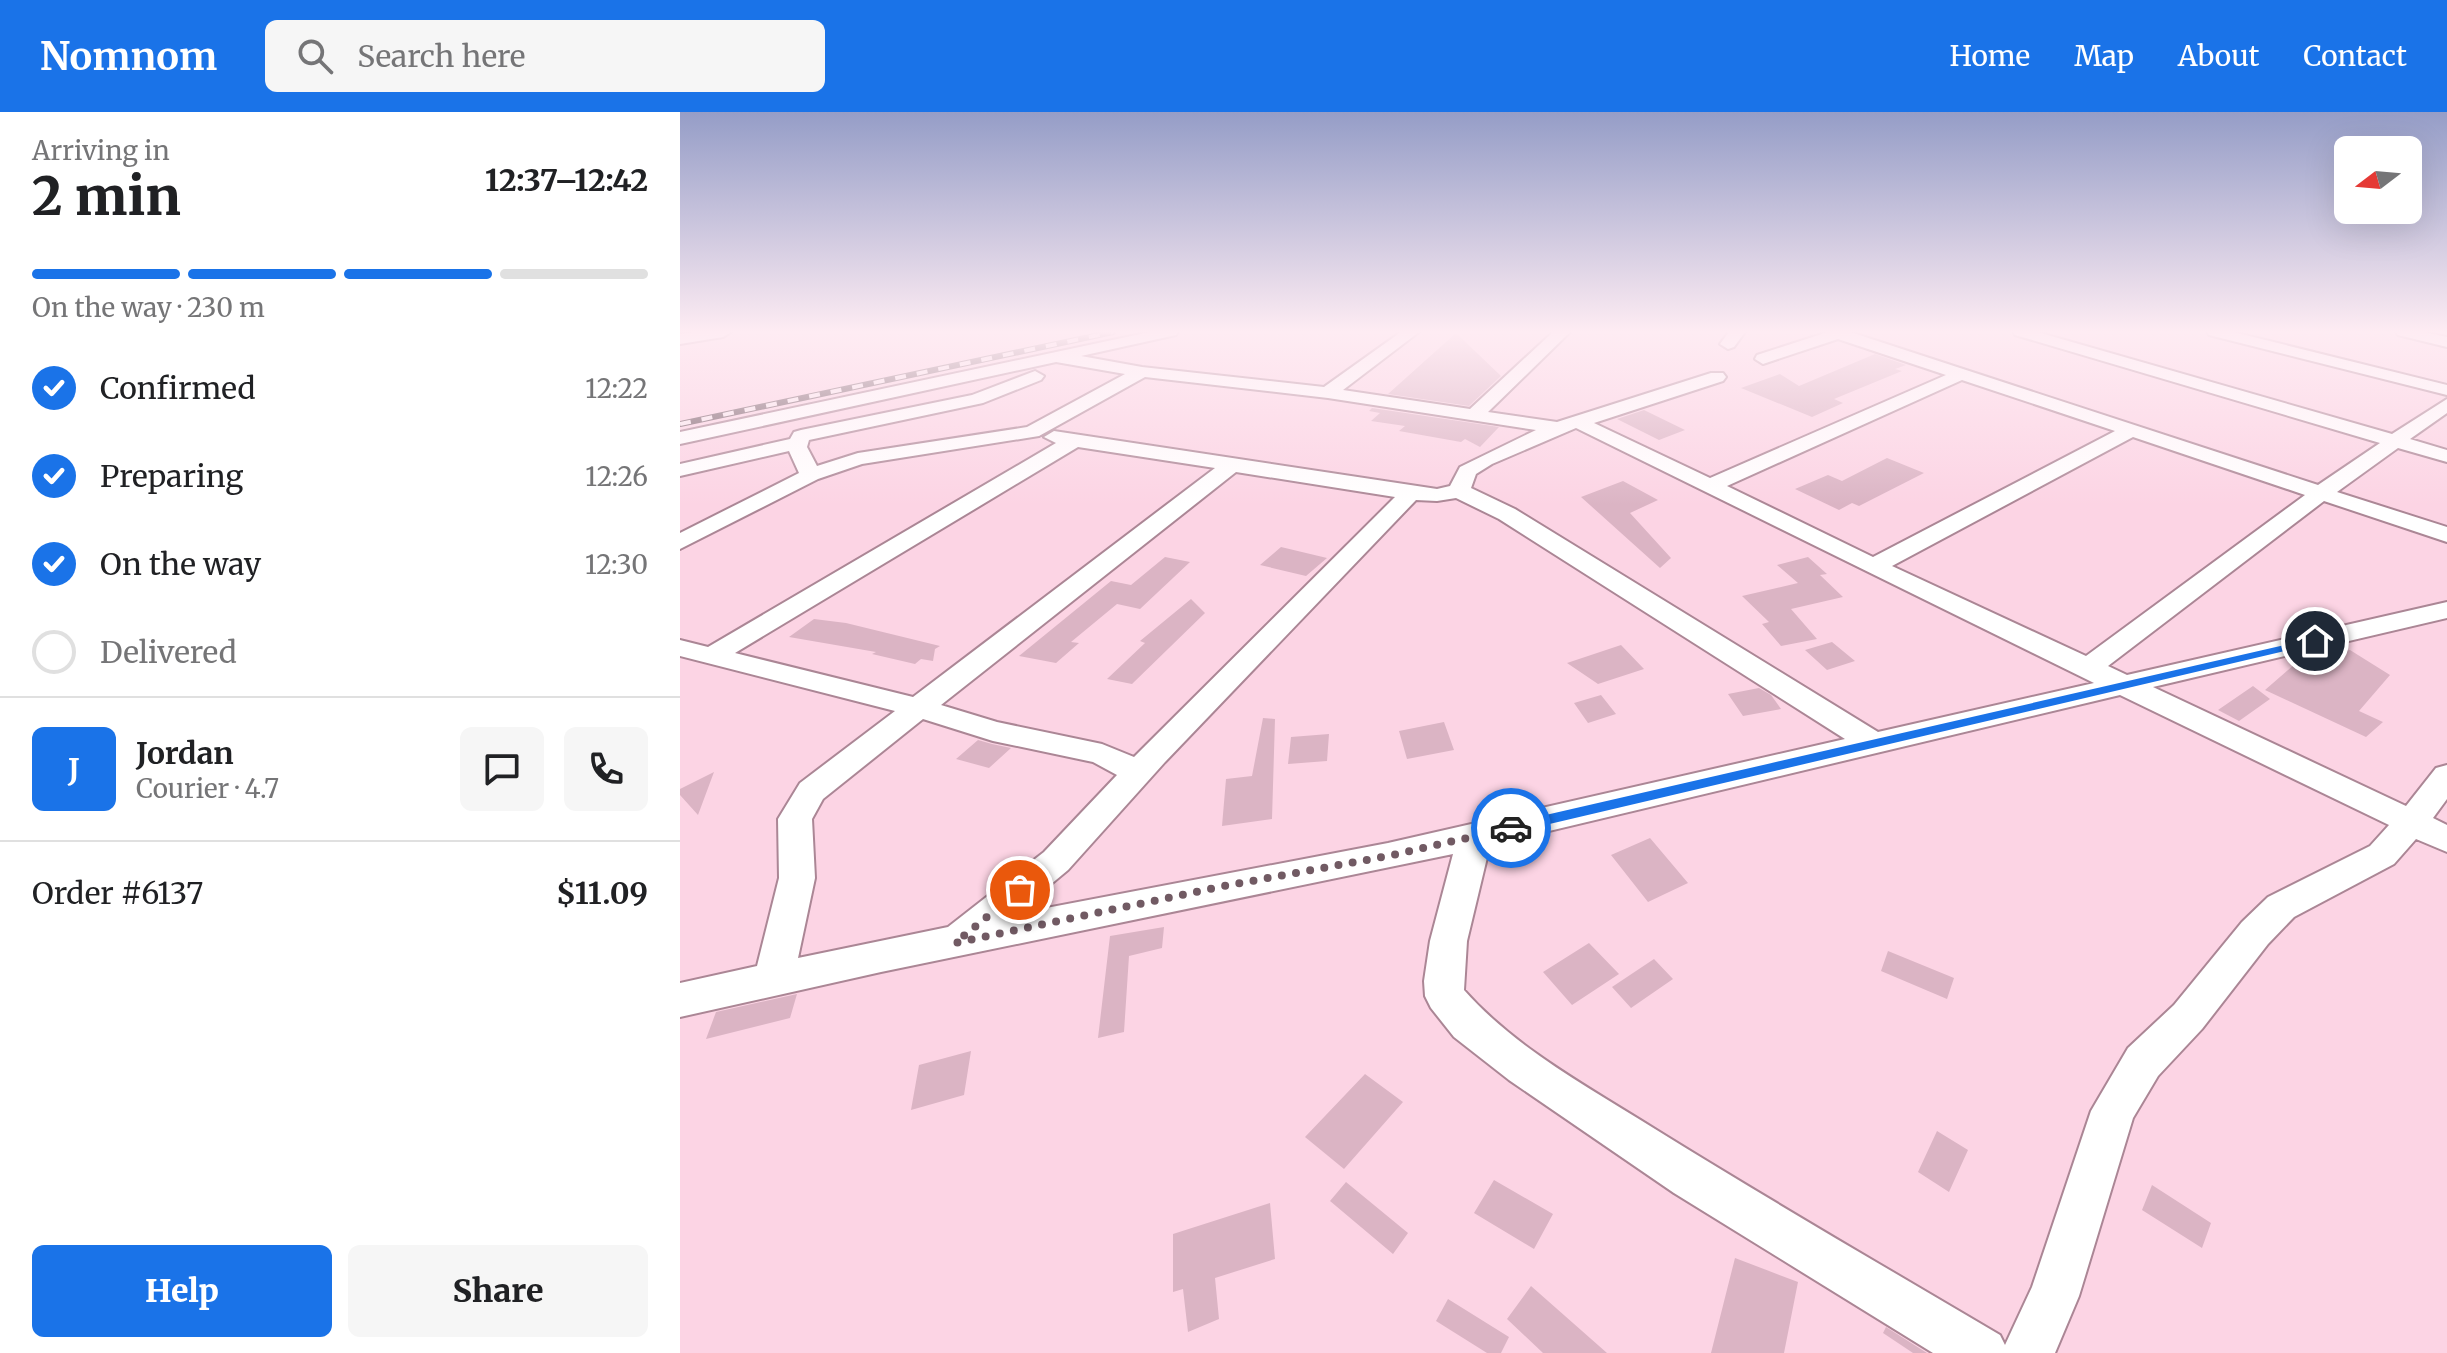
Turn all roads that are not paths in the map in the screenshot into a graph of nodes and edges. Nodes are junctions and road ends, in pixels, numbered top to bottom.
1 (922, 390) edge
2 (996, 390) edge
3 (1109, 390) edge
4 (1301, 390) edge
5 (1332, 390) edge
6 (1501, 390) edge
7 (1677, 390) edge
8 (1926, 390) edge
9 (2009, 390) edge
10 (2220, 390) edge
11 (1328, 393) junction
12 (2447, 404) edge
13 (1474, 415) junction
14 (1568, 425) junction
15 (2130, 431) junction
16 (1032, 432) junction
17 (680, 438) edge
18 (1074, 441) junction
19 (2395, 441) junction
20 (797, 443) junction
21 (2447, 456) edge
22 (1231, 466) junction
23 (680, 470) edge
24 (811, 475) junction
25 (1710, 486) junction
26 (1459, 491) junction
27 (1411, 493) junction
28 (2320, 494) junction
29 (2447, 535) edge
30 (680, 542) edge
31 (1873, 566) junction
32 (2447, 610) edge
33 (680, 648) edge
34 (713, 655) junction
35 (2087, 669) junction
36 (2122, 686) junction
37 (919, 708) junction
38 (1830, 718) junction
39 (1169, 740) junction
40 (1872, 742) junction
41 (1831, 752) junction
42 (1102, 754) junction
43 (1139, 773) junction
44 (2447, 776) edge
45 (2430, 831) edge
46 (1475, 836) junction
47 (955, 943) junction
48 (774, 978) junction
49 (680, 1000) edge
50 (1982, 1353) edge
51 (2028, 1353) edge

1 - 17 street
2 - 20 street
3 - 16 street
4 - 11 street
5 - 11 street
6 - 13 street
7 - 14 street
8 - 25 street
9 - 15 street
10 - 19 street
11 - 13 street
12 - 19 street
13 - 14 street
14 - 25 street
14 - 26 street
15 - 28 street
15 - 31 street
16 - 18 street
16 - 24 street
18 - 22 street
18 - 34 street
19 - 21 street
19 - 28 street
20 - 23 street
20 - 24 street
22 - 27 street
22 - 37 street
24 - 30 street
25 - 31 street
26 - 27 street
26 - 38 street
27 - 39 street
28 - 29 street
28 - 35 street
31 - 35 street
32 - 36 street
33 - 34 street
34 - 37 street
35 - 36 street
36 - 40 street
36 - 45 street
37 - 42 street
37 - 48 street
38 - 40 street
38 - 41 street
39 - 42 street
39 - 43 street
40 - 41 street
41 - 46 street
42 - 43 street
43 - 47 street
44 - 45 street
45 - 51 street
46 - 47 street
46 - 50 street
47 - 48 street
48 - 49 street

